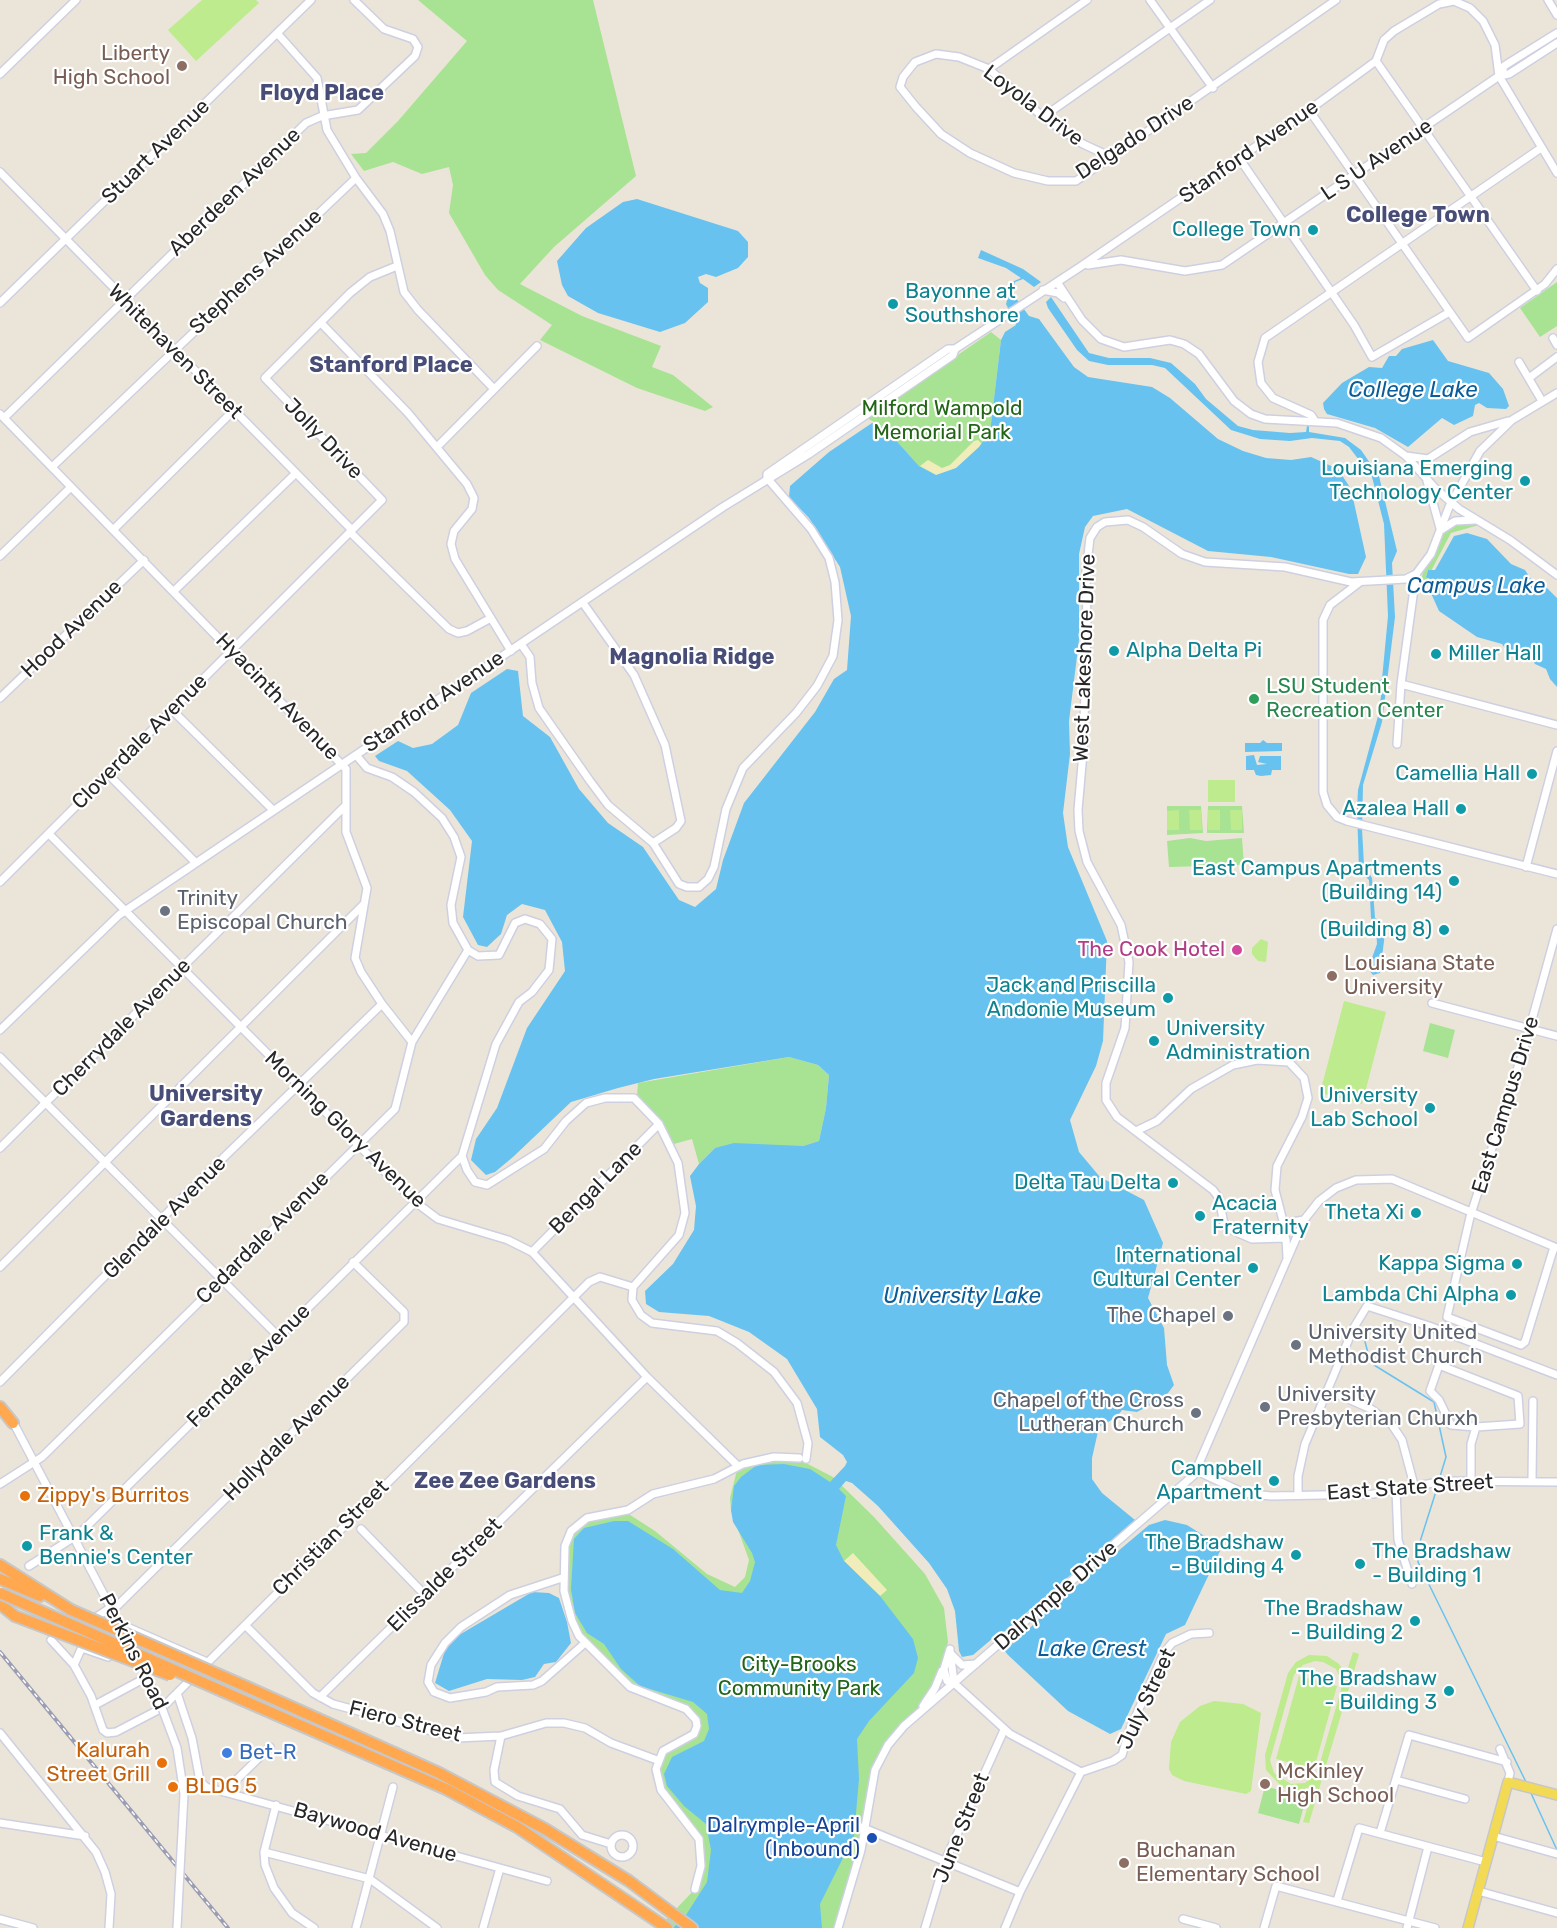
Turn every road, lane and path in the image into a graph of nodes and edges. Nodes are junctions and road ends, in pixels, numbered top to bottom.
1 (76, 0) edge
2 (311, 0) edge
3 (354, 0) edge
4 (1088, 0) edge
5 (1150, 0) edge
6 (1210, 0) edge
7 (1336, 0) edge
8 (1548, 0) edge
9 (1557, 15) edge
10 (1170, 27) junction
11 (277, 33) junction
12 (1557, 33) edge
13 (1557, 43) edge
14 (1376, 61) junction
15 (989, 69) junction
16 (0, 74) edge
17 (1500, 75) junction
18 (900, 87) joint
19 (1213, 88) junction
20 (1309, 111) junction
21 (322, 116) junction
22 (1043, 117) junction
23 (1424, 129) junction
24 (1541, 148) junction
25 (1109, 156) junction
26 (1239, 158) junction
27 (0, 172) edge
28 (1557, 173) edge
29 (1356, 176) junction
30 (356, 178) junction
31 (1471, 196) junction
32 (1285, 223) junction
33 (65, 240) junction
34 (1114, 244) junction
35 (1400, 244) junction
36 (1117, 260) junction
37 (397, 266) junction
38 (1080, 267) junction
39 (1557, 269) edge
40 (1057, 282) junction
41 (1043, 290) junction
42 (1537, 291) junction
43 (1331, 293) junction
44 (1, 300) edge
45 (124, 300) junction
46 (1073, 306) junction
47 (1448, 313) junction
48 (322, 324) junction
49 (537, 346) dead end
50 (174, 351) junction
51 (1557, 357) edge
52 (1519, 362) dead end
53 (1529, 378) junction
54 (494, 388) junction
55 (1557, 393) edge
56 (1542, 401) junction
57 (233, 411) junction
58 (2, 416) edge
59 (1518, 417) junction
60 (1315, 421) junction
61 (437, 447) junction
62 (1406, 456) junction
63 (52, 467) junction
64 (296, 474) junction
65 (767, 478) junction
66 (1426, 479) junction
67 (71, 487) junction
68 (382, 500) joint
69 (1451, 502) junction
70 (1476, 520) junction
71 (113, 530) junction
72 (351, 531) junction
73 (1440, 532) junction
74 (0, 556) edge
75 (144, 560) junction
76 (1416, 574) junction
77 (1557, 575) edge
78 (1360, 582) junction
79 (174, 591) junction
80 (583, 603) junction
81 (490, 618) junction
82 (521, 644) junction
83 (231, 650) junction
84 (511, 651) junction
85 (1401, 684) junction
86 (0, 698) edge
87 (171, 709) junction
88 (1557, 725) edge
89 (1397, 744) dead end
90 (1557, 751) edge
91 (356, 755) junction
92 (342, 764) junction
93 (107, 773) junction
94 (346, 805) junction
95 (273, 810) junction
96 (50, 835) junction
97 (653, 843) junction
98 (195, 863) junction
99 (1526, 867) junction
100 (1557, 874) edge
101 (0, 882) edge
102 (363, 905) junction
103 (124, 911) junction
104 (1557, 929) edge
105 (468, 950) junction
106 (182, 969) junction
107 (1432, 1003) dead end
108 (382, 1004) junction
109 (241, 1027) junction
110 (1530, 1029) junction
111 (0, 1030) edge
112 (1557, 1036) edge
113 (412, 1042) junction
114 (0, 1057) edge
115 (299, 1086) junction
116 (46, 1102) junction
117 (659, 1124) junction
118 (1136, 1131) junction
119 (357, 1144) junction
120 (0, 1148) edge
121 (462, 1156) junction
122 (104, 1161) junction
123 (414, 1201) junction
124 (1471, 1214) junction
125 (163, 1220) junction
126 (1304, 1220) junction
127 (1296, 1224) junction
128 (1283, 1227) junction
129 (1298, 1235) junction
130 (1285, 1238) junction
131 (1259, 1239) junction
132 (1555, 1247) edge
133 (532, 1252) junction
134 (353, 1262) junction
135 (1287, 1262) junction
136 (0, 1267) edge
137 (221, 1278) junction
138 (633, 1287) junction
139 (575, 1296) junction
140 (278, 1336) junction
141 (1557, 1375) edge
142 (647, 1377) junction
143 (0, 1383) edge
144 (1328, 1390) junction
145 (0, 1399) edge
146 (1533, 1401) dead end
147 (0, 1407) edge
148 (13, 1423) junction
149 (1476, 1427) junction
150 (34, 1462) junction
151 (738, 1466) junction
152 (1197, 1471) junction
153 (1471, 1481) junction
154 (1532, 1481) junction
155 (1557, 1482) edge
156 (0, 1484) edge
157 (1414, 1485) junction
158 (1396, 1490) junction
159 (1298, 1495) junction
160 (361, 1529) dead end
161 (74, 1539) junction
162 (0, 1565) edge
163 (28, 1566) dead end
164 (562, 1578) junction
165 (0, 1579) edge
166 (1412, 1584) dead end
167 (0, 1593) edge
168 (425, 1595) junction
169 (0, 1604) edge
170 (111, 1609) junction
171 (70, 1610) junction
172 (118, 1623) junction
173 (245, 1625) junction
174 (1209, 1633) dead end
175 (51, 1640) dead end
176 (585, 1643) junction
177 (82, 1648) junction
178 (951, 1653) junction
179 (207, 1662) junction
180 (976, 1664) junction
181 (74, 1665) junction
182 (944, 1666) junction
183 (142, 1669) junction
184 (147, 1677) junction
185 (954, 1683) junction
186 (222, 1691) junction
187 (177, 1693) junction
188 (320, 1697) junction
189 (95, 1705) junction
190 (162, 1708) junction
191 (918, 1714) junction
192 (1004, 1730) junction
193 (0, 1732) edge
194 (501, 1736) junction
195 (270, 1748) dead end
196 (1500, 1749) dead end
197 (657, 1760) junction
198 (1507, 1762) junction
199 (1081, 1772) junction
200 (1396, 1780) junction
201 (1512, 1783) junction
202 (393, 1787) dead end
203 (224, 1792) junction
204 (1557, 1795) edge
205 (1465, 1799) dead end
206 (276, 1805) junction
207 (0, 1824) edge
208 (863, 1828) junction
209 (1380, 1833) junction
210 (381, 1835) junction
211 (85, 1836) junction
212 (1493, 1836) junction
213 (611, 1844) dead end
214 (1428, 1847) junction
215 (264, 1852) junction
216 (1557, 1854) edge
217 (945, 1861) junction
218 (1486, 1862) junction
219 (500, 1868) junction
220 (370, 1879) junction
221 (547, 1881) dead end
222 (695, 1889) dead end
223 (1478, 1891) junction
224 (1020, 1892) junction
225 (1337, 1901) junction
226 (1557, 1913) edge
227 (0, 1919) edge
228 (1183, 1919) dead end
229 (1408, 1924) edge
230 (33, 1928) edge
231 (109, 1928) edge
232 (177, 1928) edge
233 (314, 1928) edge
234 (356, 1928) edge
235 (437, 1928) edge
236 (483, 1928) edge
237 (667, 1928) edge
238 (692, 1928) edge
239 (838, 1928) edge
240 (925, 1928) edge
241 (1005, 1928) edge
242 (1216, 1928) edge
243 (1264, 1928) edge
244 (1435, 1928) edge
245 (1468, 1928) edge

1 - 16 street
2 - 11 street, Stuart Avenue
3 - 21 street, Aberdeen Avenue
4 - 15 street
5 - 10 street
6 - 10 street
7 - 19 street, Delgado Drive
8 - 9 street
10 - 19 street
10 - 22 street
11 - 21 street
11 - 33 street, Stuart Avenue
12 - 17 street, L S U Avenue
13 - 17 street, L S U Avenue
14 - 17 street, Stanford Avenue
14 - 20 street, Stanford Avenue
14 - 23 street
15 - 18 street, Loyola Drive
15 - 22 street, Loyola Drive
17 - 23 street, L S U Avenue
17 - 24 street
18 - 25 street, Delgado Drive
19 - 25 street, Delgado Drive
20 - 26 street, Stanford Avenue
20 - 29 street
21 - 30 street
21 - 45 street, Aberdeen Avenue
22 - 25 street, Loyola Drive
23 - 29 street, L S U Avenue
23 - 31 street
24 - 28 street
24 - 31 street
26 - 32 street
26 - 34 street, Stanford Avenue
27 - 33 street, Whitehaven Street
29 - 32 street, L S U Avenue
29 - 35 street
30 - 37 street
30 - 50 street, Stephens Avenue
31 - 35 street
31 - 42 street
32 - 36 street, L S U Avenue
32 - 43 street
33 - 44 street, Stuart Avenue
33 - 45 street, Whitehaven Street
34 - 36 street
34 - 38 street, Stanford Avenue
35 - 43 street
35 - 47 street
36 - 38 street, L S U Avenue
37 - 48 street
37 - 54 street
38 - 40 street, Stanford Avenue
39 - 42 street
40 - 41 street, Stanford Avenue
40 - 46 street
41 - 46 street
41 - 65 street, Stanford Avenue
42 - 47 street
43 - 47 street
43 - 60 street
45 - 50 street, Whitehaven Street
45 - 58 street, Aberdeen Avenue
46 - 60 street
48 - 61 street
48 - 68 street, Jolly Drive
49 - 54 street
50 - 57 street, Whitehaven Street
50 - 63 street, Stephens Avenue
51 - 53 street
52 - 53 street
53 - 56 street
54 - 61 street
55 - 56 street
56 - 59 street
57 - 64 street, Whitehaven Street
57 - 71 street
58 - 63 street, Hyacinth Avenue
59 - 62 street
59 - 69 street
60 - 62 street
61 - 81 street
62 - 66 street
63 - 67 street, Hyacinth Avenue
64 - 72 street, Whitehaven Street
64 - 79 street
65 - 80 street, Stanford Avenue
65 - 97 street
66 - 69 street
66 - 73 street
67 - 71 street, Hyacinth Avenue
67 - 74 street
68 - 72 street, Cloverdale Avenue
69 - 70 street
69 - 73 street
70 - 73 street
70 - 77 street
71 - 75 street, Hyacinth Avenue
72 - 81 street, Whitehaven Street
72 - 83 street, Cloverdale Avenue
73 - 76 street
75 - 79 street, Hyacinth Avenue
75 - 86 street, Hood Avenue
76 - 78 street, West Lakeshore Drive
76 - 85 street
78 - 99 street
78 - 118 street, West Lakeshore Drive
79 - 83 street, Hyacinth Avenue
80 - 82 street, Stanford Avenue
80 - 97 street
81 - 84 street
82 - 84 street, Stanford Avenue
82 - 97 street
83 - 87 street, Cloverdale Avenue
83 - 92 street, Hyacinth Avenue
84 - 91 street, Stanford Avenue
85 - 88 street
85 - 89 street
87 - 93 street, Cloverdale Avenue
87 - 95 street
90 - 99 street
91 - 92 street, Stanford Avenue
91 - 105 street
92 - 94 street, Hyacinth Avenue
92 - 95 street, Stanford Avenue
93 - 96 street, Cloverdale Avenue
93 - 98 street
94 - 102 street, Hyacinth Avenue
94 - 106 street, Cherrydale Avenue
95 - 98 street, Stanford Avenue
96 - 101 street, Cloverdale Avenue
96 - 103 street, Morning Glory Avenue
98 - 103 street, Stanford Avenue
99 - 100 street
102 - 108 street, Hyacinth Avenue
102 - 109 street
103 - 106 street, Morning Glory Avenue
103 - 111 street, Stanford Avenue
104 - 110 street, East Campus Drive
105 - 113 street, Cedardale Avenue
105 - 121 street
106 - 109 street, Morning Glory Avenue
106 - 116 street, Cherrydale Avenue
107 - 110 street
108 - 113 street, Hyacinth Avenue
108 - 115 street, Glendale Avenue
109 - 115 street, Morning Glory Avenue
109 - 122 street
110 - 112 street
110 - 124 street, East Campus Drive
113 - 119 street, Cedardale Avenue
114 - 116 street
115 - 119 street, Morning Glory Avenue
115 - 125 street, Glendale Avenue
116 - 120 street, Cherrydale Avenue
116 - 122 street
117 - 121 street
117 - 133 street, Bengal Lane
117 - 138 street
118 - 128 street, Dalrymple Drive
118 - 131 street, West Lakeshore Drive
119 - 123 street, Morning Glory Avenue
119 - 137 street, Cedardale Avenue
121 - 123 street, Ferndale Avenue
122 - 125 street
122 - 136 street
123 - 133 street, Morning Glory Avenue
123 - 134 street, Ferndale Avenue
124 - 126 street, Dalrymple Drive
124 - 132 street, Dalrymple Drive
124 - 132 street, East Campus Drive
125 - 137 street
125 - 143 street, Glendale Avenue
126 - 127 street, Dalrymple Drive
126 - 129 street, Dalrymple Drive
127 - 128 street
127 - 129 street
128 - 130 street, Dalrymple Drive
128 - 131 street
129 - 130 street, West Lakeshore Drive
129 - 135 street, Dalrymple Drive
130 - 131 street, West Lakeshore Drive
130 - 135 street, Dalrymple Drive
133 - 139 street, Morning Glory Avenue
134 - 140 street, Ferndale Avenue
134 - 170 street, Hollydale Avenue
135 - 152 street, Dalrymple Drive
137 - 140 street
137 - 150 street, Cedardale Avenue
138 - 139 street, Christian Street
138 - 151 street
139 - 142 street, Morning Glory Avenue
139 - 173 street, Christian Street
140 - 161 street, Ferndale Avenue
141 - 144 street
142 - 151 street, Morning Glory Avenue
142 - 168 street, Elissalde Street
144 - 157 street
144 - 159 street
145 - 148 street, Perkins Road
146 - 154 street
147 - 148 highway
148 - 150 street, Perkins Road
149 - 149 street
149 - 153 street
150 - 156 street, Cedardale Avenue
150 - 161 street, Perkins Road
151 - 164 street
152 - 159 street, East State Street
152 - 180 street, Dalrymple Drive
153 - 154 street, East State Street
153 - 157 street, East State Street
154 - 155 street, East State Street
157 - 158 street, East State Street
158 - 159 street, East State Street
158 - 166 street
160 - 168 street
161 - 163 street, Ferndale Avenue
161 - 170 street, Perkins Road
162 - 171 highway
164 - 176 street
164 - 176 street
165 - 171 highway
167 - 186 highway, bridge
168 - 188 street, Elissalde Street
169 - 186 highway, bridge
170 - 172 street, Perkins Road
170 - 177 street, Hollydale Avenue
171 - 238 highway, bridge
172 - 179 street
172 - 183 street, Perkins Road
173 - 179 street, Christian Street
173 - 188 street, Fiero Street
174 - 199 street, July Street
175 - 181 street
176 - 197 street
177 - 181 street, Hollydale Avenue
177 - 183 street
178 - 180 street
178 - 182 street
178 - 185 street
179 - 187 street, Christian Street
180 - 185 street, Dalrymple Drive
181 - 189 street
182 - 185 street
182 - 191 street
183 - 184 street, Perkins Road
184 - 189 street
184 - 190 street, Perkins Road
185 - 191 street, Dalrymple Drive
185 - 192 street
186 - 237 highway
187 - 190 street, Christian Street
187 - 203 street, Baywood Avenue
188 - 194 street, Fiero Street
189 - 190 street, Christian Street
190 - 232 street, Perkins Road, bridge
191 - 208 street, Dalrymple Drive
192 - 199 street
192 - 217 street, June Street
193 - 211 street
194 - 197 street, Fiero Street
194 - 213 street
195 - 203 street
196 - 198 street
197 - 222 street
198 - 200 street
198 - 201 street
199 - 224 street
200 - 205 street
200 - 209 street
201 - 204 main road
201 - 212 main road
202 - 210 street
203 - 206 street, Baywood Avenue
206 - 210 street, Baywood Avenue
206 - 215 street
207 - 211 street
208 - 217 street
208 - 239 street, Dalrymple Drive
209 - 214 street
209 - 225 street
210 - 219 street, Baywood Avenue
210 - 220 street
211 - 231 street
212 - 216 street
212 - 218 main road
214 - 218 street
214 - 229 street
215 - 220 street
215 - 233 street
217 - 224 street
217 - 240 street, June Street
218 - 223 main road
219 - 221 street, Baywood Avenue
219 - 236 street
220 - 234 street
220 - 235 street
223 - 226 street
223 - 245 main road
224 - 241 street
225 - 229 street
225 - 243 street
227 - 230 street
228 - 242 street
229 - 244 street

